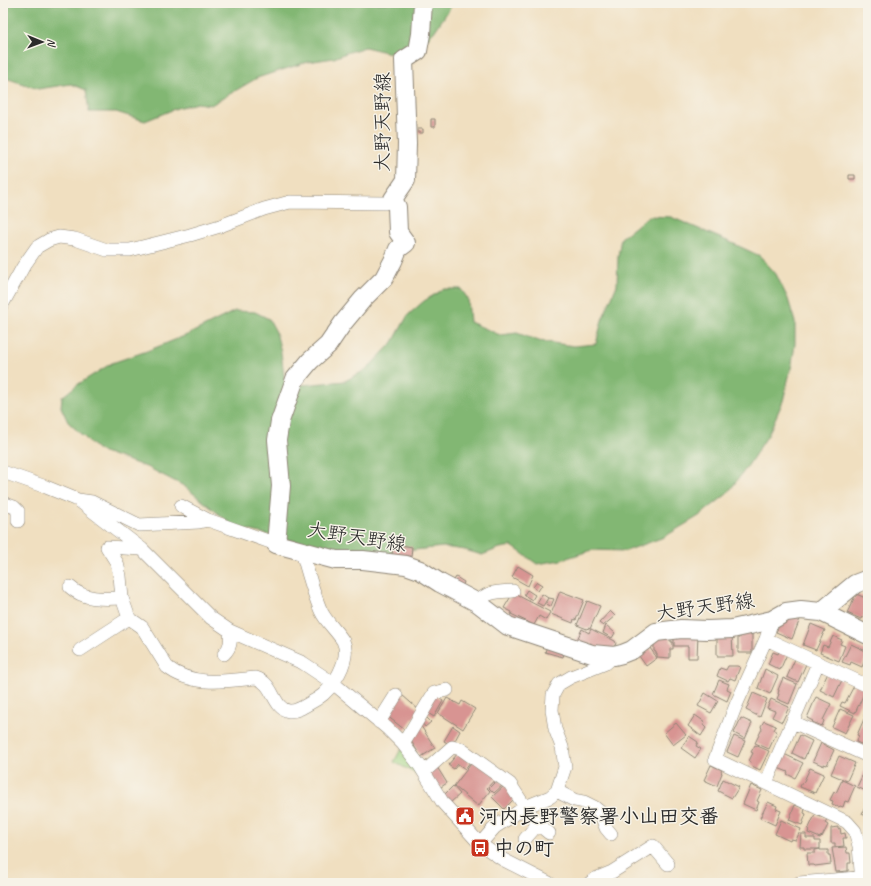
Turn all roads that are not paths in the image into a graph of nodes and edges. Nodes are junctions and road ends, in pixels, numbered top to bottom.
1 (423, 3) edge
2 (393, 199) junction
3 (3, 303) edge
4 (3, 472) edge
5 (78, 500) junction
6 (3, 503) edge
7 (181, 506) dead end
8 (208, 520) junction
9 (18, 521) dead end
10 (276, 544) junction
11 (142, 549) junction
12 (304, 552) junction
13 (864, 584) edge
14 (70, 587) dead end
15 (513, 591) dead end
16 (122, 598) junction
17 (478, 604) junction
18 (821, 612) junction
19 (129, 618) junction
20 (772, 620) junction
21 (230, 631) junction
22 (868, 635) edge
23 (766, 639) junction
24 (80, 650) dead end
25 (224, 654) dead end
26 (614, 656) junction
27 (818, 663) junction
28 (333, 683) junction
29 (868, 686) edge
30 (448, 690) dead end
31 (396, 695) dead end
32 (379, 722) junction
33 (793, 722) junction
34 (403, 744) junction
35 (868, 756) edge
36 (424, 772) junction
37 (766, 783) junction
38 (557, 791) junction
39 (525, 807) junction
40 (538, 824) junction
41 (549, 833) dead end
42 (611, 834) dead end
43 (525, 839) dead end
44 (480, 844) junction
45 (668, 864) dead end
46 (864, 879) edge
47 (549, 883) edge
48 (590, 883) edge
49 (800, 883) edge

1 - 2 main road, 大野天野線
2 - 3 street
2 - 10 main road, 大野天野線
4 - 5 street
5 - 8 street
5 - 11 street
6 - 9 street
7 - 8 street
8 - 10 street
10 - 12 main road, 大野天野線
11 - 16 street
11 - 21 street
12 - 17 main road, 大野天野線
12 - 28 street
13 - 18 main road
14 - 16 street
15 - 17 street
16 - 19 street
17 - 26 main road, 大野天野線
18 - 20 main road, 大野天野線
18 - 22 main road
19 - 24 street
19 - 28 street
20 - 23 street
20 - 26 main road, 大野天野線
21 - 25 street
21 - 28 street
23 - 27 street
23 - 37 street
26 - 38 street
27 - 29 street
27 - 33 street
28 - 32 street
30 - 34 street
31 - 32 street
32 - 34 street
33 - 35 street
33 - 37 street
34 - 36 street
36 - 39 street
36 - 44 street
37 - 46 street
38 - 39 street
38 - 42 street
39 - 40 street
39 - 44 street
40 - 41 street
40 - 43 street
44 - 47 street
45 - 48 street
46 - 49 street

